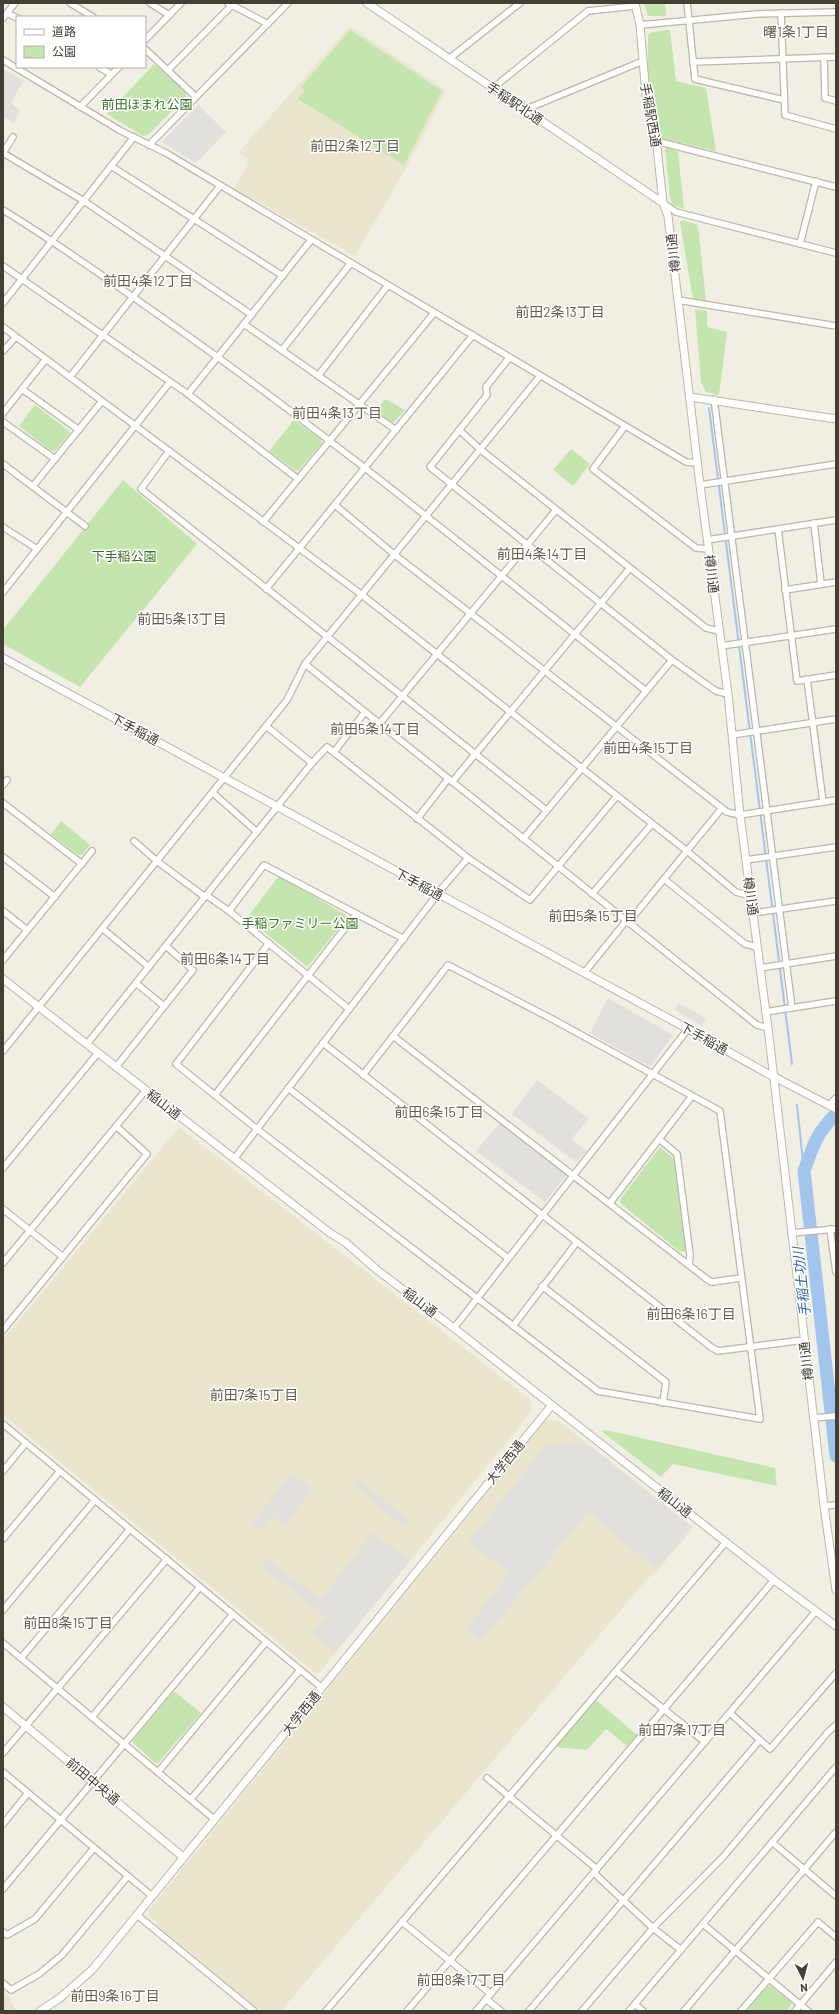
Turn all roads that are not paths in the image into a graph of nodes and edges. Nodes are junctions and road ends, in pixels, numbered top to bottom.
1 (15, 3) edge
2 (70, 3) edge
3 (150, 3) edge
4 (180, 3) edge
5 (288, 3) edge
6 (367, 3) edge
7 (520, 3) edge
8 (687, 3) edge
9 (232, 4) edge
10 (635, 4) edge
11 (836, 12) edge
12 (7, 13) junction
13 (781, 14) junction
14 (169, 15) junction
15 (91, 16) edge
16 (3, 18) edge
17 (16, 18) edge
18 (689, 20) junction
19 (268, 24) junction
20 (640, 25) junction
21 (146, 39) edge
22 (146, 50) edge
23 (824, 57) junction
24 (836, 57) edge
25 (450, 58) junction
26 (782, 58) junction
27 (3, 60) edge
28 (643, 61) junction
29 (693, 62) junction
30 (16, 68) edge
31 (16, 68) edge
32 (101, 68) edge
33 (118, 68) edge
34 (168, 70) junction
35 (111, 74) junction
36 (492, 88) junction
37 (196, 97) junction
38 (784, 100) junction
39 (836, 101) edge
40 (80, 107) junction
41 (524, 110) junction
42 (836, 129) edge
43 (13, 137) dead end
44 (134, 137) junction
45 (656, 141) junction
46 (149, 145) junction
47 (3, 153) edge
48 (111, 166) junction
49 (816, 181) junction
50 (220, 186) junction
51 (836, 187) edge
52 (84, 201) junction
53 (663, 203) junction
54 (3, 210) edge
55 (195, 220) junction
56 (53, 240) junction
57 (311, 240) junction
58 (800, 244) junction
59 (836, 254) edge
60 (166, 256) junction
61 (351, 263) junction
62 (3, 266) edge
63 (283, 276) junction
64 (22, 279) junction
65 (388, 285) junction
66 (134, 297) junction
67 (678, 300) junction
68 (3, 303) edge
69 (434, 313) junction
70 (252, 315) junction
71 (244, 324) junction
72 (836, 326) edge
73 (3, 327) edge
74 (103, 335) junction
75 (472, 336) junction
76 (16, 337) junction
77 (282, 350) junction
78 (3, 351) edge
79 (218, 357) junction
80 (509, 358) junction
81 (46, 359) junction
82 (318, 376) junction
83 (540, 376) junction
84 (70, 377) junction
85 (170, 382) junction
86 (22, 389) junction
87 (188, 394) junction
88 (690, 397) junction
89 (714, 400) junction
90 (102, 401) junction
91 (359, 404) junction
92 (3, 413) edge
93 (836, 419) edge
94 (3, 422) edge
95 (135, 426) junction
96 (625, 426) junction
97 (79, 430) junction
98 (396, 430) junction
99 (459, 430) junction
100 (330, 440) junction
101 (480, 450) junction
102 (169, 451) junction
103 (55, 459) junction
104 (698, 463) junction
105 (3, 464) edge
106 (836, 464) edge
107 (365, 468) junction
108 (298, 478) junction
109 (720, 482) junction
110 (452, 485) junction
111 (700, 485) junction
112 (33, 486) junction
113 (335, 506) junction
114 (556, 510) junction
115 (66, 512) junction
116 (426, 517) junction
117 (836, 520) edge
118 (263, 522) junction
119 (814, 523) junction
120 (85, 526) dead end
121 (3, 527) edge
122 (778, 529) junction
123 (729, 537) junction
124 (708, 540) junction
125 (526, 544) junction
126 (37, 549) junction
127 (299, 549) junction
128 (709, 549) junction
129 (395, 555) junction
130 (630, 568) junction
131 (501, 576) junction
132 (836, 582) edge
133 (821, 584) junction
134 (266, 589) junction
135 (785, 590) junction
136 (3, 591) edge
137 (362, 595) junction
138 (600, 603) junction
139 (471, 613) junction
140 (836, 629) edge
141 (719, 631) junction
142 (574, 634) junction
143 (328, 636) junction
144 (791, 636) junction
145 (744, 643) junction
146 (721, 646) junction
147 (437, 654) junction
148 (3, 658) edge
149 (672, 660) junction
150 (305, 664) junction
151 (544, 670) junction
152 (836, 675) edge
153 (807, 679) junction
154 (646, 691) junction
155 (728, 694) junction
156 (401, 696) junction
157 (365, 712) junction
158 (510, 712) junction
159 (836, 719) edge
160 (812, 722) junction
161 (380, 723) junction
162 (266, 726) junction
163 (616, 726) junction
164 (755, 731) junction
165 (732, 734) junction
166 (334, 752) junction
167 (475, 754) junction
168 (312, 762) junction
169 (582, 768) junction
170 (225, 778) junction
171 (450, 781) junction
172 (213, 793) junction
173 (617, 796) junction
174 (836, 800) edge
175 (823, 802) junction
176 (3, 803) edge
177 (276, 807) junction
178 (722, 808) junction
179 (546, 810) junction
180 (765, 811) junction
181 (740, 815) junction
182 (417, 819) junction
183 (652, 824) junction
184 (257, 832) junction
185 (522, 839) junction
186 (134, 841) dead end
187 (836, 847) edge
188 (92, 851) dead end
189 (687, 851) junction
190 (3, 857) edge
191 (770, 857) junction
192 (468, 858) junction
193 (746, 860) junction
194 (158, 862) junction
195 (82, 864) junction
196 (559, 868) junction
197 (664, 879) junction
198 (438, 894) junction
199 (592, 894) junction
200 (205, 896) junction
201 (751, 896) junction
202 (54, 897) junction
203 (836, 901) edge
204 (230, 910) junction
205 (777, 910) junction
206 (3, 911) edge
207 (753, 913) junction
208 (356, 914) junction
209 (627, 922) junction
210 (103, 929) junction
211 (27, 930) junction
212 (404, 939) junction
213 (269, 943) junction
214 (166, 946) junction
215 (757, 947) junction
216 (836, 956) edge
217 (3, 960) edge
218 (784, 964) junction
219 (149, 967) junction
220 (760, 968) junction
221 (584, 973) junction
222 (308, 976) junction
223 (3, 979) edge
224 (136, 983) junction
225 (836, 1001) edge
226 (164, 1006) junction
227 (39, 1007) junction
228 (790, 1008) junction
229 (349, 1009) junction
230 (766, 1012) junction
231 (768, 1028) junction
232 (688, 1029) junction
233 (394, 1036) junction
234 (323, 1043) junction
235 (87, 1044) junction
236 (3, 1051) edge
237 (98, 1053) junction
238 (116, 1067) junction
239 (652, 1074) junction
240 (363, 1075) junction
241 (772, 1076) junction
242 (288, 1088) junction
243 (146, 1090) junction
244 (215, 1095) junction
245 (692, 1096) junction
246 (836, 1098) edge
247 (832, 1107) edge
248 (116, 1126) junction
249 (257, 1129) junction
250 (659, 1139) junction
251 (234, 1159) junction
252 (3, 1168) edge
253 (574, 1174) junction
254 (610, 1203) junction
255 (3, 1210) edge
256 (543, 1215) junction
257 (833, 1229) edge
258 (30, 1230) junction
259 (791, 1234) junction
260 (577, 1242) junction
261 (63, 1257) junction
262 (508, 1258) junction
263 (3, 1263) edge
264 (689, 1265) junction
265 (836, 1272) edge
266 (741, 1278) junction
267 (542, 1286) junction
268 (478, 1298) junction
269 (512, 1326) junction
270 (454, 1328) junction
271 (3, 1330) edge
272 (804, 1340) junction
273 (750, 1347) junction
274 (663, 1403) junction
275 (552, 1404) junction
276 (836, 1416) edge
277 (813, 1418) junction
278 (3, 1424) edge
279 (26, 1443) junction
280 (3, 1471) edge
281 (60, 1471) junction
282 (95, 1500) junction
283 (835, 1505) edge
284 (824, 1506) junction
285 (130, 1529) junction
286 (3, 1539) edge
287 (726, 1542) junction
288 (167, 1559) junction
289 (774, 1580) junction
290 (200, 1587) junction
291 (836, 1590) edge
292 (3, 1610) edge
293 (816, 1611) junction
294 (233, 1614) junction
295 (836, 1626) edge
296 (266, 1642) junction
297 (3, 1643) edge
298 (21, 1658) junction
299 (300, 1670) junction
300 (616, 1671) junction
301 (836, 1673) edge
302 (58, 1688) junction
303 (321, 1688) junction
304 (3, 1707) edge
305 (663, 1710) junction
306 (730, 1713) junction
307 (92, 1717) junction
308 (25, 1725) junction
309 (836, 1725) edge
310 (760, 1740) junction
311 (705, 1742) junction
312 (125, 1744) junction
313 (3, 1753) edge
314 (836, 1767) edge
315 (3, 1772) edge
316 (158, 1772) junction
317 (487, 1778) dead end
318 (94, 1781) junction
319 (28, 1793) junction
320 (509, 1796) junction
321 (191, 1799) junction
322 (214, 1819) junction
323 (61, 1820) junction
324 (3, 1824) edge
325 (836, 1832) edge
326 (556, 1836) junction
327 (772, 1842) junction
328 (94, 1848) junction
329 (183, 1856) junction
330 (804, 1869) junction
331 (595, 1871) junction
332 (128, 1876) junction
333 (3, 1889) edge
334 (152, 1896) junction
335 (836, 1896) edge
336 (623, 1901) junction
337 (137, 1915) junction
338 (402, 1922) junction
339 (703, 1924) junction
340 (653, 1928) junction
341 (3, 1932) edge
342 (836, 1937) edge
343 (681, 1950) junction
344 (736, 1950) junction
345 (450, 1961) junction
346 (836, 1962) edge
347 (769, 1978) junction
348 (3, 1983) edge
349 (489, 1996) junction
350 (635, 2004) junction
351 (800, 2005) junction
352 (40, 2011) edge
353 (254, 2011) edge
354 (326, 2011) edge
355 (407, 2011) edge
356 (476, 2011) edge
357 (501, 2011) edge
358 (529, 2011) edge
359 (582, 2011) edge
360 (629, 2011) edge
361 (643, 2011) edge
362 (684, 2011) edge
363 (741, 2011) edge
364 (795, 2011) edge
365 (808, 2011) edge

1 - 12 street
2 - 15 street
3 - 14 street
4 - 14 street
5 - 19 street
6 - 25 street, 手稲駅北通
7 - 25 street
8 - 18 street
9 - 19 street
9 - 34 street
10 - 20 street, 手稲駅西通
10 - 36 street
11 - 13 street
12 - 16 street
12 - 17 street
13 - 18 street
13 - 26 street
14 - 21 street
18 - 20 street
18 - 29 street
19 - 37 street
20 - 28 street, 手稲駅西通
22 - 34 street
23 - 24 street
23 - 26 street
23 - 39 street
25 - 36 street, 手稲駅北通
26 - 29 street
26 - 38 street
27 - 30 street
28 - 41 street
28 - 45 street, 手稲駅西通
29 - 38 street
31 - 40 street
32 - 35 street
33 - 35 street
34 - 37 street
35 - 40 street
36 - 41 street, 手稲駅北通
37 - 46 street
38 - 42 street
40 - 44 street
41 - 53 street, 手稲駅北通
43 - 47 street
44 - 46 street
44 - 48 street
45 - 49 street
45 - 53 street, 手稲駅西通
46 - 50 street
47 - 52 street
48 - 52 street
48 - 55 street
49 - 51 street
49 - 58 street
50 - 55 street
50 - 57 street
52 - 56 street
52 - 60 street
53 - 58 street
53 - 67 street, 樽川通
54 - 56 street
55 - 60 street
55 - 63 street
56 - 64 street
56 - 66 street
57 - 61 street
57 - 63 street
58 - 59 street
60 - 66 street
60 - 70 street
61 - 65 street
61 - 77 street
62 - 64 street
63 - 70 street
64 - 68 street
64 - 74 street
65 - 69 street
65 - 82 street
66 - 74 street
66 - 79 street
67 - 72 street
67 - 88 street, 樽川通
69 - 75 street
69 - 91 street
70 - 71 street
71 - 77 street
71 - 79 street
73 - 76 street
74 - 84 street
74 - 85 street
75 - 80 street
75 - 98 street
76 - 78 street
76 - 81 street
77 - 82 street
79 - 87 street
79 - 100 street
80 - 83 street
80 - 99 street
81 - 84 street
81 - 86 street
82 - 91 street
83 - 96 street
83 - 101 street
84 - 90 street
85 - 87 street
85 - 95 street
86 - 92 street
86 - 97 street
87 - 108 street
88 - 89 street
88 - 104 street, 樽川通
89 - 93 street
89 - 109 street
90 - 95 street
90 - 97 street
91 - 98 street
91 - 100 street
94 - 103 street
95 - 102 street
95 - 115 street
96 - 104 street
96 - 128 street
97 - 103 street
98 - 107 street
99 - 101 street
99 - 110 street
100 - 107 street
100 - 108 street
101 - 110 street
101 - 114 street
102 - 118 street
102 - 134 street
103 - 112 street
104 - 111 street, 樽川通
105 - 112 street
106 - 109 street
107 - 113 street
107 - 116 street
108 - 118 street
109 - 111 street
109 - 123 street
110 - 116 street
110 - 125 street
111 - 124 street, 樽川通
112 - 115 street
113 - 127 street
113 - 129 street
114 - 125 street
114 - 130 street
115 - 120 street
115 - 126 street
116 - 129 street
116 - 131 street
117 - 119 street
118 - 127 street
119 - 122 street
119 - 133 street
121 - 126 street
122 - 123 street
122 - 135 street
123 - 124 street
123 - 145 street
124 - 128 street, 樽川通
125 - 131 street
125 - 138 street
126 - 136 street
127 - 134 street
127 - 137 street
128 - 141 street, 樽川通
129 - 137 street
129 - 139 street
130 - 138 street
130 - 141 street
131 - 139 street
131 - 142 street
132 - 133 street
133 - 135 street
134 - 143 street
135 - 144 street
137 - 143 street
137 - 147 street
138 - 142 street
138 - 149 street
139 - 147 street
139 - 151 street
140 - 144 street
141 - 146 street, 樽川通
142 - 151 street
142 - 154 street
143 - 150 street
143 - 156 street
144 - 145 street
144 - 153 street
145 - 146 street
145 - 164 street
146 - 155 street, 樽川通
147 - 156 street
147 - 158 street
148 - 170 street, 下手稲通
149 - 154 street
149 - 155 street
150 - 157 street
150 - 162 street
151 - 158 street
151 - 163 street
152 - 153 street
153 - 160 street
154 - 163 street
155 - 165 street, 樽川通
156 - 161 street
156 - 167 street
157 - 161 street
157 - 166 street
158 - 167 street
158 - 169 street
159 - 160 street
160 - 164 street
160 - 175 street
161 - 171 street
162 - 168 street
162 - 170 street
163 - 169 street
163 - 178 street
164 - 165 street
164 - 180 street
165 - 181 street, 樽川通
166 - 168 street
166 - 182 street
167 - 171 street
167 - 179 street
168 - 177 street
169 - 173 street
169 - 179 street
170 - 172 street
170 - 177 street, 下手稲通
171 - 182 street
171 - 185 street
172 - 184 street
172 - 194 street
173 - 183 street
173 - 196 street
174 - 175 street
175 - 180 street
176 - 195 street
177 - 184 street
177 - 198 street, 下手稲通
178 - 181 street
178 - 189 street
179 - 185 street
180 - 181 street
180 - 191 street
181 - 193 street, 樽川通
182 - 192 street
183 - 189 street
183 - 199 street
184 - 200 street
185 - 196 street
186 - 194 street
187 - 191 street
188 - 195 street
189 - 197 street
189 - 201 street
190 - 202 street
191 - 193 street
191 - 205 street
192 - 196 street
192 - 198 street
193 - 201 street, 樽川通
194 - 200 street
194 - 210 street
195 - 202 street
196 - 199 street
197 - 209 street
197 - 215 street
198 - 212 street
198 - 221 street, 下手稲通
199 - 209 street
200 - 204 street
200 - 214 street
201 - 207 street, 樽川通
202 - 211 street
203 - 205 street
204 - 208 street
204 - 213 street
205 - 207 street
205 - 218 street
206 - 211 street
207 - 215 street, 樽川通
208 - 212 street
208 - 222 street
209 - 221 street
209 - 231 street
210 - 219 street
210 - 227 street
211 - 217 street
212 - 229 street
213 - 222 street
213 - 244 street
214 - 219 street
214 - 226 street
215 - 220 street, 樽川通
216 - 218 street
218 - 220 street
218 - 228 street
219 - 224 street
220 - 230 street, 樽川通
221 - 232 street, 下手稲通
222 - 229 street
222 - 244 street
223 - 227 street, 稲山通
224 - 226 street
224 - 235 street
225 - 228 street
226 - 238 street
227 - 235 street, 稲山通
227 - 236 street
228 - 230 street
229 - 234 street
230 - 231 street, 樽川通
231 - 241 street, 樽川通
232 - 239 street
232 - 241 street, 下手稲通
233 - 239 street
233 - 240 street
233 - 253 street
234 - 240 street
234 - 242 street
235 - 237 street, 稲山通
237 - 238 street, 稲山通
237 - 252 street
238 - 243 street, 稲山通
239 - 245 street
239 - 253 street
240 - 256 street
241 - 247 street, 下手稲通
241 - 259 street, 樽川通
242 - 249 street
242 - 262 street
243 - 248 street
243 - 251 street, 稲山通
244 - 249 street
245 - 250 street
245 - 266 street
246 - 247 street
248 - 258 street
248 - 261 street
249 - 251 street
249 - 268 street
250 - 254 street
250 - 264 street
251 - 270 street, 稲山通
253 - 254 street
253 - 256 street
254 - 264 street
255 - 258 street
256 - 260 street
256 - 262 street
257 - 259 street
257 - 265 street
258 - 261 street
258 - 263 street
259 - 272 street, 樽川通
260 - 267 street
260 - 273 street
261 - 271 street
262 - 268 street
264 - 266 street
266 - 273 street
267 - 269 street
267 - 274 street
268 - 269 street
268 - 270 street
269 - 274 street
270 - 275 street, 稲山通
272 - 273 street
272 - 277 street, 樽川通
273 - 274 street
275 - 287 street, 稲山通
275 - 303 street, 大学西通
276 - 277 street
277 - 284 street, 樽川通
278 - 279 street
279 - 280 street
279 - 281 street
281 - 282 street
281 - 286 street
282 - 285 street
282 - 292 street
283 - 284 street
284 - 291 street, 樽川通
285 - 288 street
285 - 298 street
287 - 289 street, 稲山通
287 - 300 street
288 - 290 street
288 - 302 street
289 - 293 street, 稲山通
289 - 305 street
290 - 294 street
290 - 307 street
293 - 295 street, 稲山通
293 - 306 street
294 - 296 street
294 - 312 street
296 - 299 street
296 - 316 street
297 - 298 street
298 - 302 street
299 - 303 street
299 - 321 street
300 - 305 street
300 - 320 street
301 - 310 street
302 - 307 street
302 - 308 street
303 - 322 street, 大学西通
304 - 308 street, 前田中央通
305 - 311 street
305 - 326 street
306 - 310 street
306 - 311 street
307 - 312 street
308 - 313 street
308 - 318 street, 前田中央通
309 - 340 street
310 - 336 street
311 - 331 street
312 - 316 street
312 - 318 street
314 - 327 street
315 - 319 street
316 - 321 street
317 - 320 street
318 - 323 street
318 - 329 street, 前田中央通
319 - 323 street
319 - 324 street
320 - 326 street
320 - 338 street
321 - 322 street
322 - 329 street, 大学西通
323 - 328 street
323 - 333 street
325 - 330 street
326 - 331 street
326 - 345 street
327 - 330 street
327 - 339 street
328 - 332 street
328 - 341 street
329 - 334 street, 大学西通
330 - 335 street
330 - 344 street
331 - 336 street
331 - 349 street
332 - 334 street
332 - 348 street
334 - 337 street, 大学西通
336 - 340 street
336 - 358 street
337 - 352 street, 大学西通
337 - 353 street
338 - 345 street
338 - 354 street
339 - 343 street
339 - 344 street
340 - 343 street
340 - 359 street
342 - 347 street
343 - 350 street
344 - 347 street
344 - 362 street
345 - 349 street
345 - 355 street
346 - 351 street
347 - 351 street
347 - 363 street
349 - 356 street
349 - 357 street
350 - 360 street
350 - 361 street
351 - 364 street
351 - 365 street

